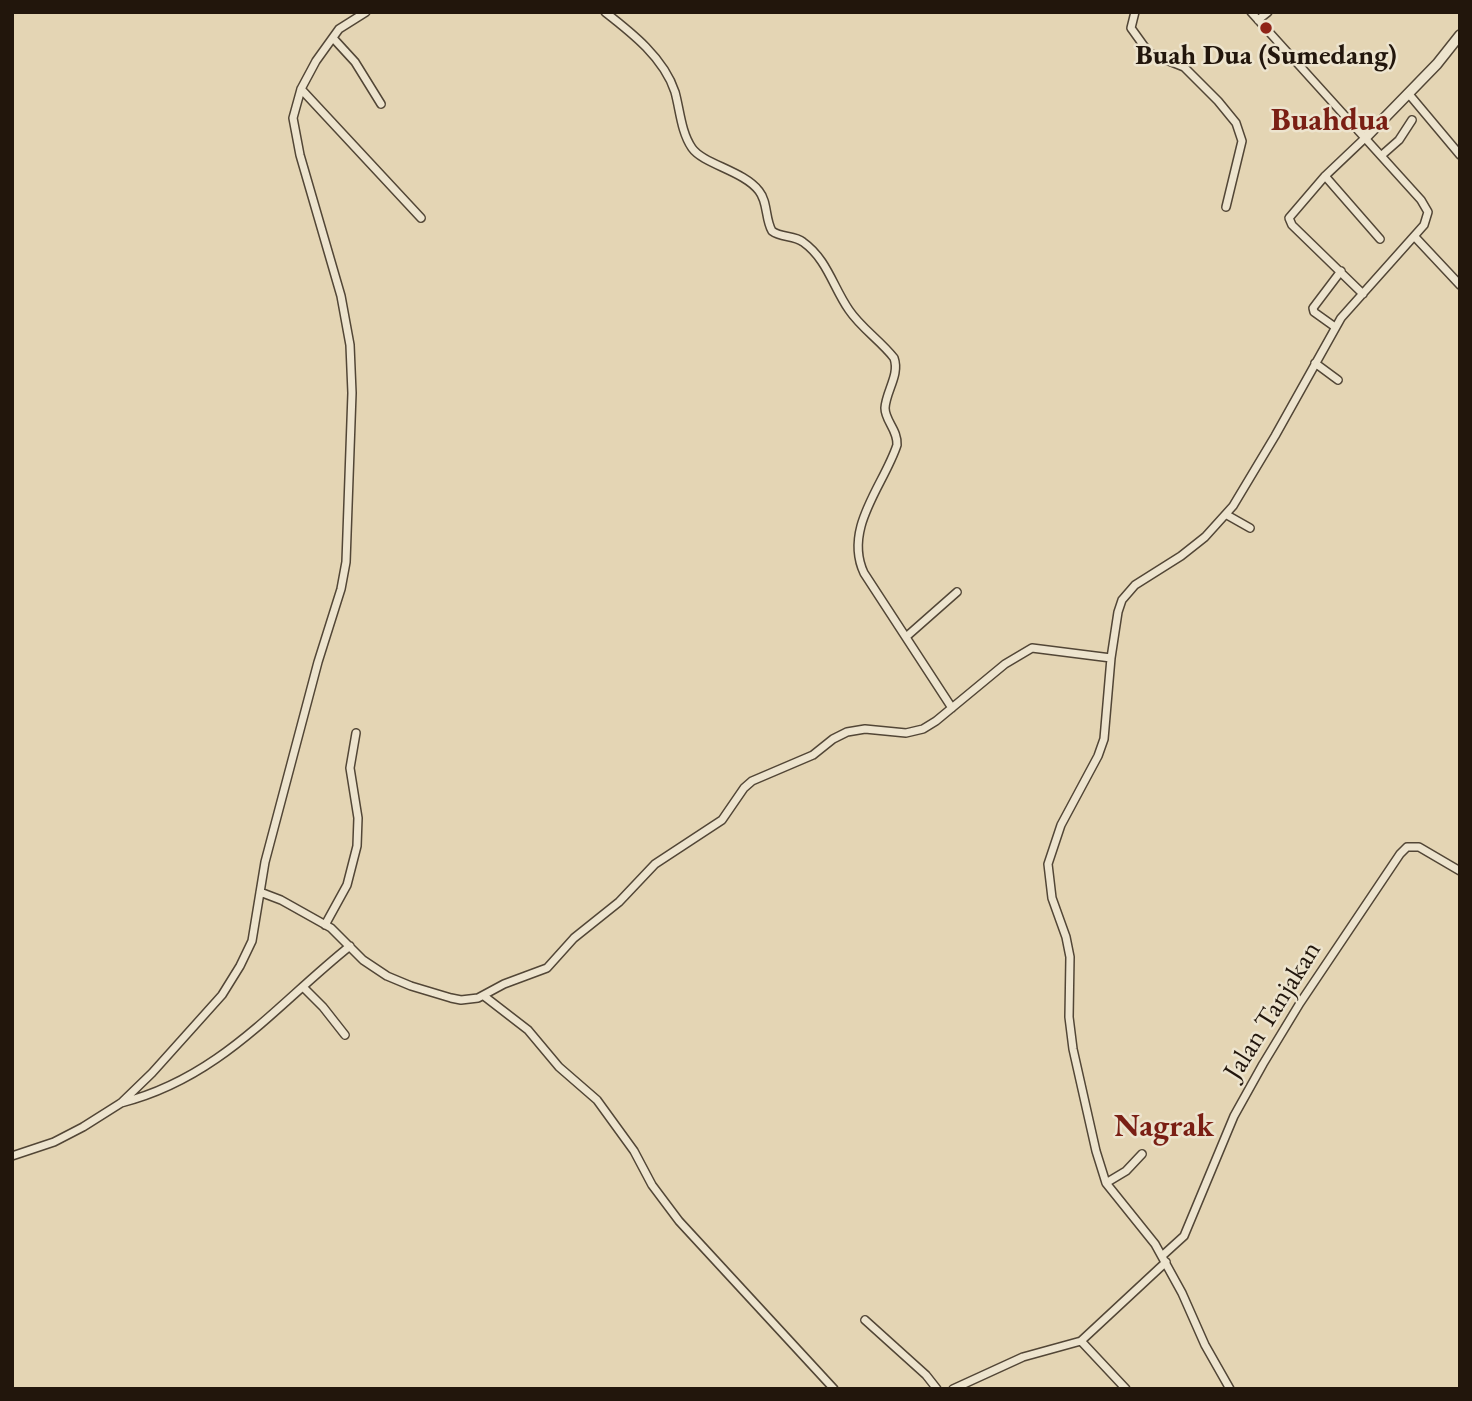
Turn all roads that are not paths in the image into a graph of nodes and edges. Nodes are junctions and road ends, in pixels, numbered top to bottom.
1 (366, 12) edge
2 (605, 12) edge
3 (1135, 12) edge
4 (1251, 12) edge
5 (1268, 12) edge
6 (1258, 20) junction
7 (1460, 35) edge
8 (333, 38) junction
9 (301, 89) junction
10 (1408, 93) junction
11 (381, 104) dead end
12 (1412, 120) dead end
13 (1364, 138) junction
14 (1382, 155) junction
15 (1460, 155) edge
16 (1325, 176) junction
17 (1226, 206) dead end
18 (421, 218) dead end
19 (1415, 237) junction
20 (1380, 239) dead end
21 (1341, 271) junction
22 (1460, 285) edge
23 (1363, 295) junction
24 (1335, 327) junction
25 (1315, 363) junction
26 (1338, 380) dead end
27 (1227, 514) junction
28 (1250, 528) dead end
29 (957, 592) dead end
30 (906, 637) junction
31 (1111, 658) junction
32 (952, 708) junction
33 (356, 733) dead end
34 (1460, 871) edge
35 (260, 892) junction
36 (326, 925) junction
37 (350, 946) junction
38 (303, 987) junction
39 (484, 996) junction
40 (345, 1035) dead end
41 (121, 1103) junction
42 (1142, 1154) dead end
43 (12, 1156) edge
44 (1106, 1183) junction
45 (1164, 1259) junction
46 (865, 1321) dead end
47 (1081, 1341) junction
48 (834, 1389) edge
49 (937, 1389) edge
50 (953, 1389) edge
51 (1126, 1389) edge
52 (1230, 1389) edge

1 - 8 street
2 - 30 street
3 - 17 street
4 - 6 street
5 - 6 street
6 - 13 street
7 - 10 street
8 - 9 street
8 - 11 street
9 - 18 street
9 - 35 street
10 - 13 street
10 - 15 street
12 - 14 street
13 - 14 street
13 - 16 street
14 - 19 street
16 - 20 street
16 - 21 street
19 - 22 street
19 - 23 street
21 - 23 street
21 - 24 street
23 - 24 street
24 - 25 street
25 - 26 street
25 - 27 street
27 - 28 street
27 - 31 street
29 - 30 street
30 - 32 street
31 - 32 street
31 - 44 street
32 - 39 street
33 - 36 street
34 - 45 street, Jalan Tanjakan
35 - 36 street
35 - 41 street
36 - 37 street
37 - 38 street
37 - 39 street
38 - 40 street
38 - 41 street
39 - 48 street
41 - 43 street
42 - 44 street
44 - 45 street
45 - 47 street
45 - 52 street
46 - 49 street
47 - 50 street
47 - 51 street

